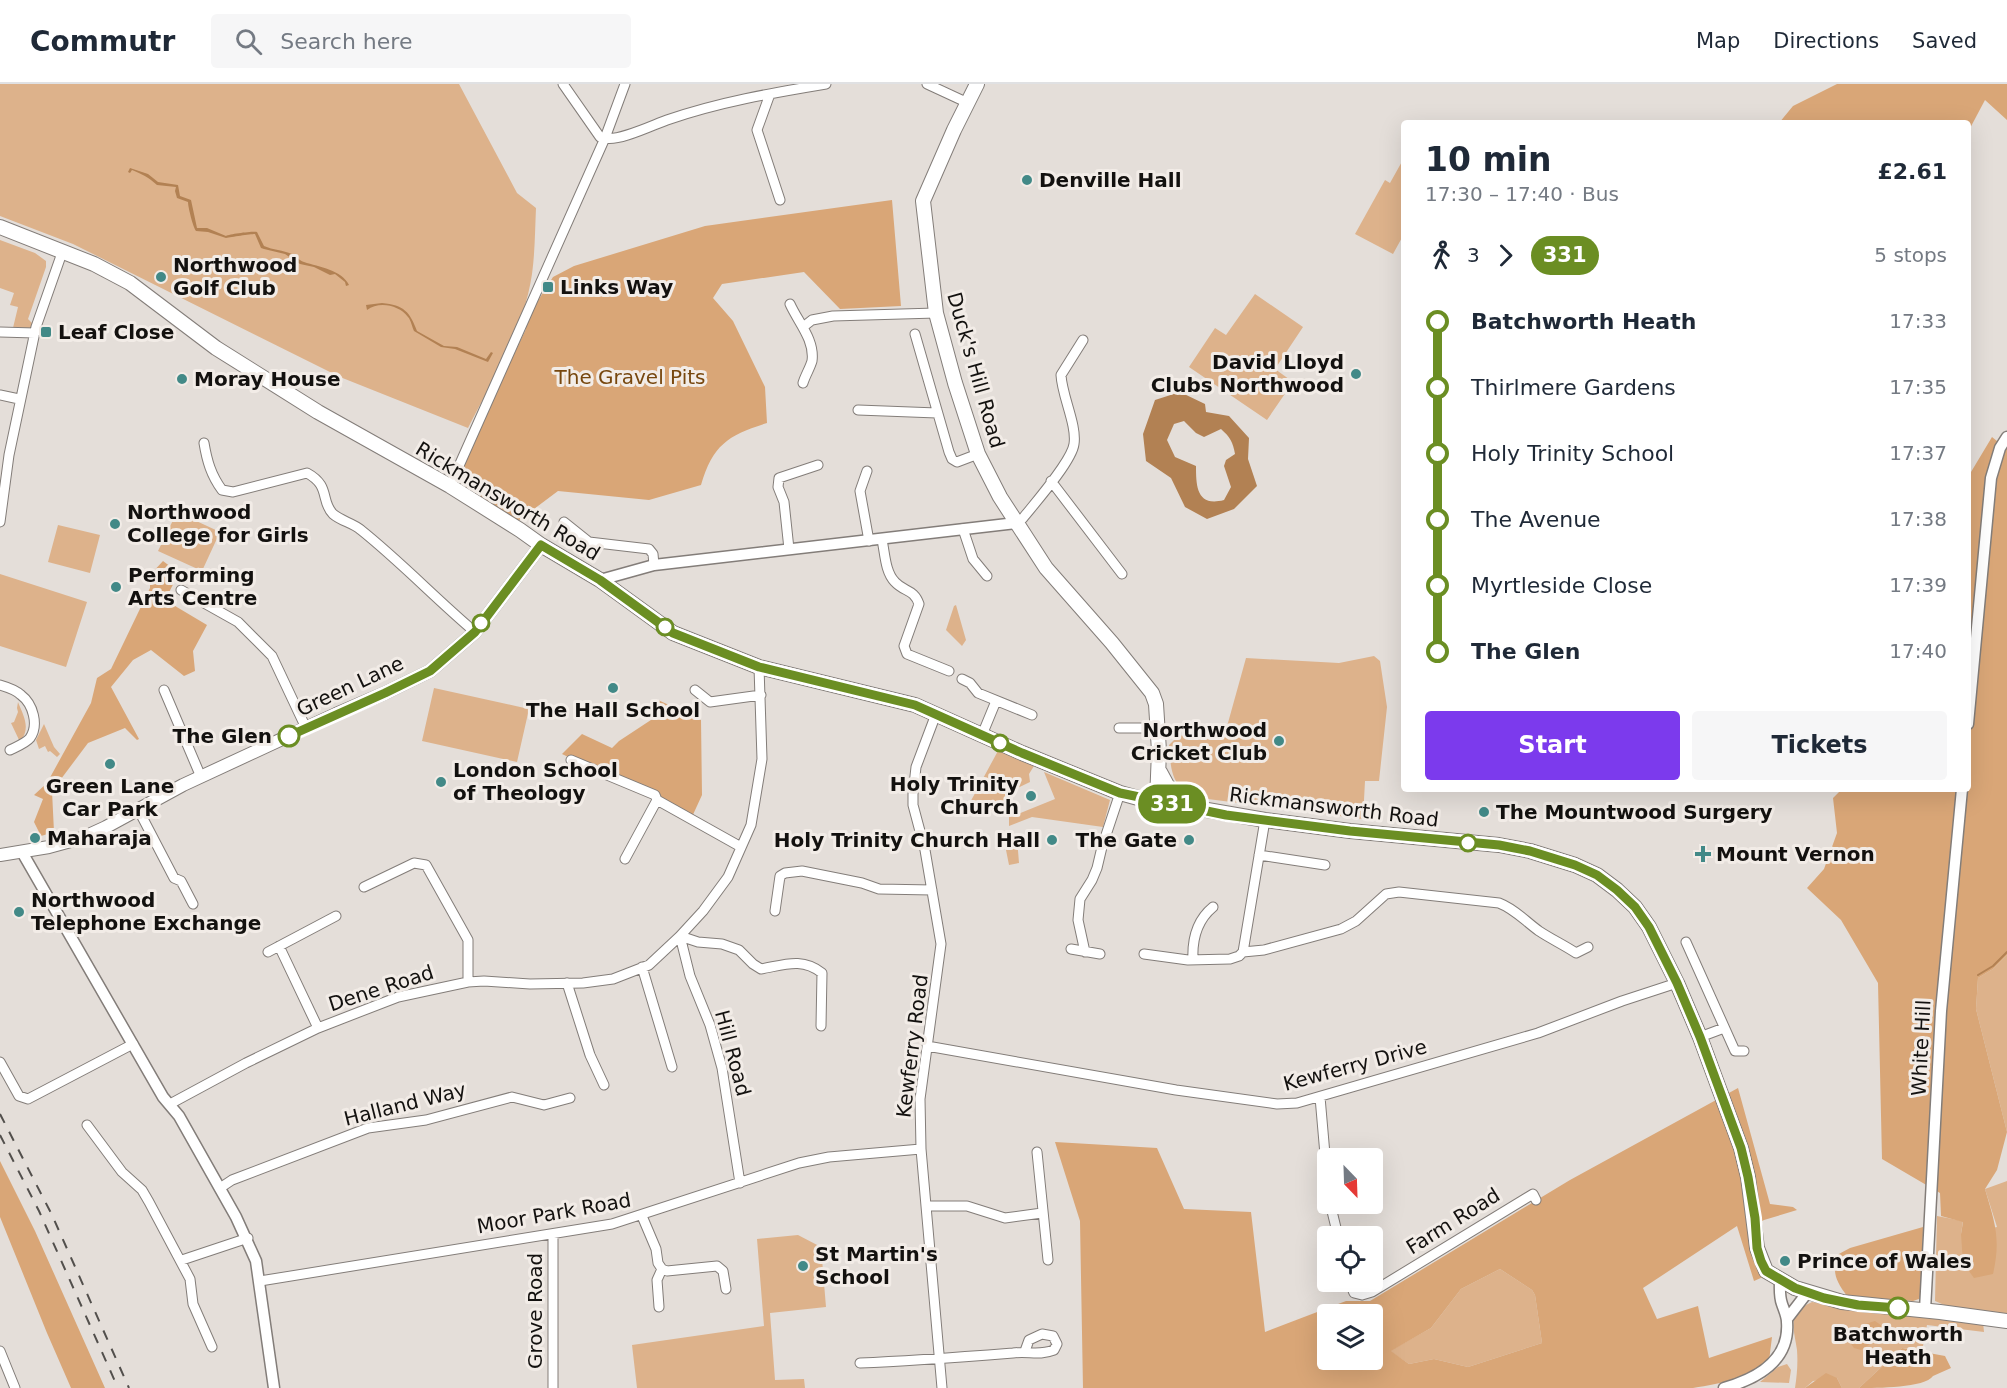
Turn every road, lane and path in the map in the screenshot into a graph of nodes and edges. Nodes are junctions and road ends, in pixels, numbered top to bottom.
1 (562, 84) edge
2 (625, 84) edge
3 (826, 84) edge
4 (927, 84) edge
5 (977, 84) edge
6 (770, 94) junction
7 (968, 103) junction
8 (605, 138) junction
9 (780, 200) dead end
10 (0, 227) edge
11 (63, 250) junction
12 (790, 304) dead end
13 (936, 312) junction
14 (803, 327) junction
15 (0, 332) edge
16 (35, 333) junction
17 (915, 334) dead end
18 (1083, 340) dead end
19 (803, 383) dead end
20 (0, 395) edge
21 (19, 399) junction
22 (858, 410) dead end
23 (937, 413) junction
24 (2007, 437) edge
25 (204, 443) dead end
26 (978, 454) junction
27 (818, 465) dead end
28 (867, 471) dead end
29 (1051, 481) junction
30 (450, 486) junction
31 (0, 519) edge
32 (564, 522) dead end
33 (1016, 523) junction
34 (963, 529) junction
35 (882, 540) junction
36 (869, 541) junction
37 (541, 545) junction
38 (789, 549) junction
39 (654, 565) junction
40 (1122, 574) dead end
41 (987, 576) dead end
42 (600, 580) junction
43 (181, 590) dead end
44 (475, 632) junction
45 (759, 667) junction
46 (949, 671) dead end
47 (962, 679) dead end
48 (0, 684) edge
49 (164, 690) dead end
50 (695, 690) dead end
51 (1971, 692) edge
52 (761, 695) junction
53 (996, 701) junction
54 (936, 714) junction
55 (1032, 715) dead end
56 (306, 728) junction
57 (1119, 728) dead end
58 (1158, 728) junction
59 (982, 735) junction
60 (10, 750) dead end
61 (572, 760) dead end
62 (1160, 770) junction
63 (201, 777) junction
64 (1962, 792) edge
65 (1120, 793) junction
66 (657, 800) junction
67 (1157, 801) junction
68 (1185, 807) junction
69 (138, 809) junction
70 (1265, 820) junction
71 (741, 847) junction
72 (22, 852) junction
73 (0, 855) edge
74 (1259, 855) junction
75 (625, 859) dead end
76 (1325, 865) dead end
77 (364, 886) dead end
78 (932, 890) junction
79 (1486, 902) junction
80 (193, 904) dead end
81 (1213, 907) dead end
82 (775, 911) dead end
83 (1485, 913) dead end
84 (336, 916) dead end
85 (680, 936) junction
86 (1686, 942) dead end
87 (279, 946) junction
88 (1588, 947) dead end
89 (1071, 949) dead end
90 (268, 952) dead end
91 (1085, 952) junction
92 (1243, 952) junction
93 (1100, 954) dead end
94 (1144, 954) dead end
95 (1192, 960) junction
96 (642, 967) junction
97 (468, 982) junction
98 (567, 983) junction
99 (1677, 983) junction
100 (821, 1026) dead end
101 (318, 1028) junction
102 (1725, 1028) junction
103 (1700, 1037) junction
104 (133, 1044) junction
105 (927, 1046) junction
106 (1744, 1051) dead end
107 (0, 1062) edge
108 (672, 1067) dead end
109 (604, 1085) dead end
110 (1320, 1097) junction
111 (570, 1098) dead end
112 (170, 1104) junction
113 (87, 1125) dead end
114 (1324, 1148) edge
115 (921, 1149) junction
116 (1037, 1152) dead end
117 (740, 1183) junction
118 (220, 1188) junction
119 (1536, 1200) dead end
120 (926, 1206) junction
121 (1042, 1213) junction
122 (642, 1216) junction
123 (553, 1235) junction
124 (248, 1238) junction
125 (182, 1260) junction
126 (1048, 1260) dead end
127 (662, 1269) junction
128 (1780, 1280) junction
129 (260, 1281) junction
130 (1383, 1285) edge
131 (726, 1289) dead end
132 (1354, 1292) edge
133 (1372, 1292) edge
134 (1807, 1293) junction
135 (659, 1307) dead end
136 (1925, 1310) junction
137 (1787, 1319) junction
138 (2007, 1321) edge
139 (212, 1347) dead end
140 (0, 1351) edge
141 (1025, 1351) dead end
142 (940, 1360) junction
143 (860, 1363) dead end
144 (15, 1388) edge
145 (274, 1388) edge
146 (553, 1388) edge
147 (942, 1388) edge
148 (1724, 1388) edge

1 - 8 street
2 - 8 street
3 - 6 street
4 - 7 street
5 - 7 main road, Duck's Hill Road
6 - 8 street
6 - 9 street
7 - 13 main road, Duck's Hill Road
8 - 30 street
10 - 11 main road, Rickmansworth Road
11 - 16 street
11 - 30 main road, Rickmansworth Road
12 - 14 street
13 - 14 street
13 - 26 main road, Duck's Hill Road
14 - 19 street
15 - 16 street
16 - 21 street
17 - 23 street
18 - 29 street
20 - 21 street
21 - 31 street
22 - 23 street
23 - 26 street
24 - 51 street
25 - 44 street
26 - 33 main road, Duck's Hill Road
27 - 38 street
28 - 36 street
29 - 33 street
29 - 40 street
30 - 37 main road, Rickmansworth Road
32 - 39 street
33 - 34 street
33 - 58 main road, Duck's Hill Road
34 - 35 street
34 - 41 street
35 - 36 street
35 - 46 street
36 - 38 street
37 - 42 main road, Rickmansworth Road
37 - 44 main road, Green Lane
38 - 39 street
39 - 42 street
42 - 45 main road, Rickmansworth Road
43 - 56 street
44 - 56 main road, Green Lane
45 - 52 street, Dene Road
45 - 54 main road, Rickmansworth Road
47 - 53 street
48 - 60 street
49 - 63 street
50 - 52 street
52 - 71 street, Dene Road
53 - 55 street
53 - 59 street
54 - 59 main road, Rickmansworth Road
54 - 78 street, Kewferry Road
56 - 63 main road, Green Lane
57 - 58 street
58 - 62 main road, Duck's Hill Road
59 - 65 main road, Rickmansworth Road
61 - 66 street
62 - 67 main road, Duck's Hill Road
62 - 68 main road
63 - 69 main road, Green Lane
64 - 136 street, White Hill
65 - 67 main road, Rickmansworth Road
65 - 91 street
66 - 71 street
66 - 75 street
67 - 68 main road, Rickmansworth Road
68 - 70 main road, Rickmansworth Road
69 - 72 main road, Green Lane
69 - 80 street
70 - 74 street
70 - 99 main road, Rickmansworth Road
71 - 85 street, Dene Road
72 - 73 main road, Green Lane
72 - 104 street
74 - 76 street
74 - 92 street
77 - 97 street
78 - 82 street
78 - 105 street, Kewferry Road
79 - 83 street
79 - 88 street
79 - 92 street
81 - 95 street
84 - 87 street
85 - 96 street, Dene Road
85 - 100 street
85 - 117 street, Hill Road
86 - 102 street
87 - 90 street
87 - 101 street
89 - 91 street
91 - 93 street
92 - 95 street
94 - 95 street
96 - 98 street, Dene Road
96 - 108 street
97 - 98 street, Dene Road
97 - 101 street, Dene Road
98 - 109 street
99 - 103 main road, Rickmansworth Road
99 - 110 street, Kewferry Drive
101 - 112 street, Dene Road
102 - 103 street
102 - 106 street
103 - 128 main road, Rickmansworth Road
104 - 107 street
104 - 112 street
105 - 110 street, Kewferry Drive
105 - 115 street, Kewferry Road
110 - 114 street
111 - 118 street, Halland Way
112 - 118 street
113 - 125 street
115 - 117 street, Moor Park Road
115 - 120 street, Kewferry Road
116 - 121 street
117 - 122 street, Moor Park Road
118 - 124 street
119 - 130 street, Farm Road
120 - 121 street
120 - 142 street, Kewferry Road
121 - 126 street
122 - 123 street, Moor Park Road
122 - 127 street
123 - 129 street, Moor Park Road
123 - 146 street, Grove Road
124 - 125 street
124 - 129 street
125 - 139 street
127 - 131 street
127 - 135 street
128 - 134 main road, Rickmansworth Road
128 - 137 street
129 - 145 street
132 - 133 street, Farm Road
134 - 136 main road, Rickmansworth Road
134 - 137 street
136 - 138 main road, Rickmansworth Road
137 - 148 street
140 - 144 street
141 - 142 street
142 - 143 street
142 - 147 street, Kewferry Road

